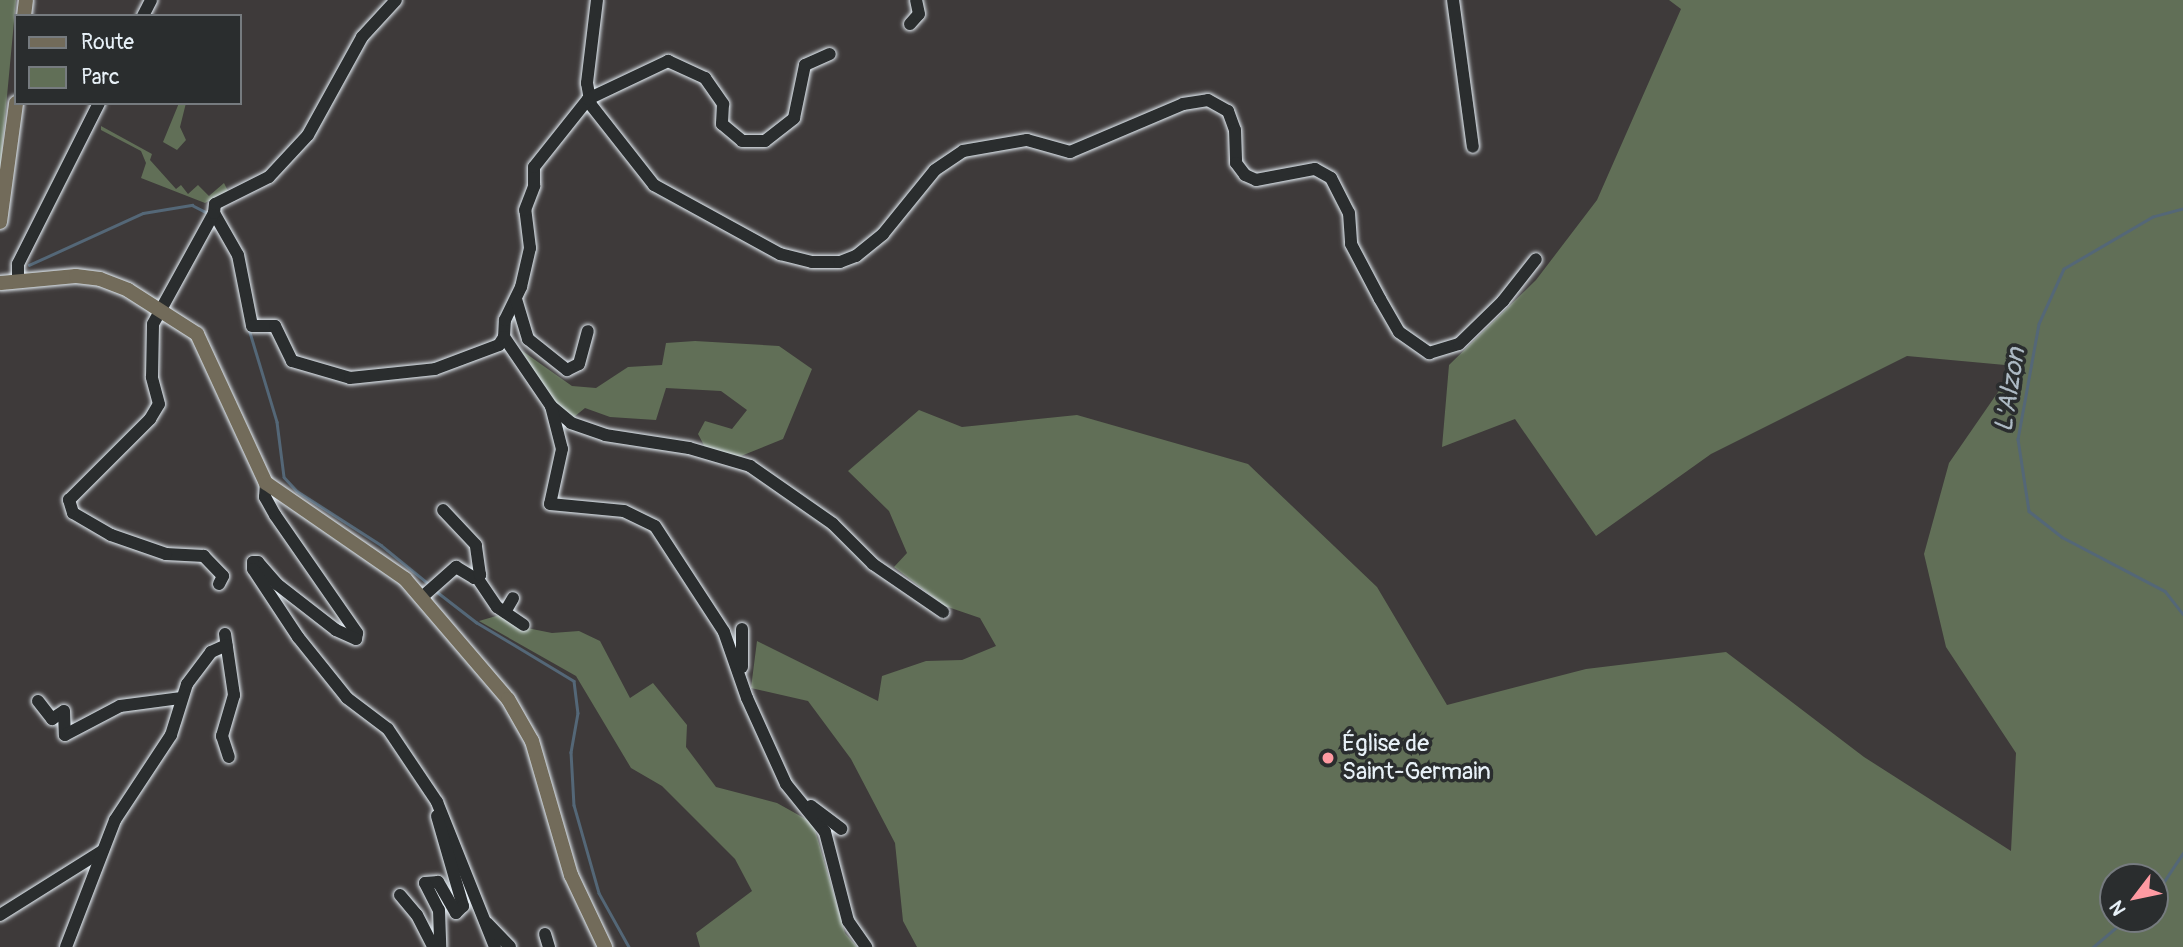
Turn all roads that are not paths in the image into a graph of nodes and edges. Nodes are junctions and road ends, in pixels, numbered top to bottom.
1 (396, 0) edge
2 (597, 0) edge
3 (916, 0) edge
4 (1453, 0) edge
5 (910, 24) dead end
6 (830, 54) dead end
7 (588, 99) junction
8 (16, 105) edge
9 (98, 105) edge
10 (1473, 147) dead end
11 (211, 217) junction
12 (0, 222) edge
13 (1536, 259) dead end
14 (5, 284) edge
15 (515, 299) junction
16 (160, 310) junction
17 (588, 331) dead end
18 (504, 337) junction
19 (551, 406) junction
20 (238, 426) junction
21 (266, 484) junction
22 (443, 510) dead end
23 (316, 517) junction
24 (478, 579) junction
25 (219, 584) dead end
26 (429, 591) junction
27 (513, 598) dead end
28 (505, 612) junction
29 (943, 612) dead end
30 (524, 625) dead end
31 (741, 629) dead end
32 (740, 672) junction
33 (181, 698) junction
34 (38, 701) dead end
35 (229, 757) dead end
36 (437, 802) junction
37 (806, 804) junction
38 (841, 829) dead end
39 (103, 850) junction
40 (400, 895) dead end
41 (0, 915) edge
42 (486, 923) junction
43 (545, 934) dead end
44 (66, 947) edge
45 (433, 947) edge
46 (440, 947) edge
47 (495, 947) edge
48 (510, 947) edge
49 (549, 947) edge
50 (606, 947) edge
51 (866, 947) edge

1 - 11 street
2 - 7 street
3 - 5 street
4 - 10 street
6 - 7 street
7 - 13 street
7 - 15 street
8 - 12 main road
9 - 14 street
11 - 16 street
11 - 18 street
14 - 16 main road
15 - 17 street
15 - 18 street
16 - 20 main road
16 - 25 street
18 - 19 street
19 - 29 street
19 - 32 street
20 - 21 main road
20 - 23 main road
21 - 23 main road
21 - 36 street
22 - 24 street
23 - 26 main road
24 - 26 street
24 - 28 street
26 - 50 main road
27 - 28 street
28 - 30 street
31 - 32 street
32 - 37 street
33 - 34 street
33 - 35 street
33 - 39 street
36 - 42 street
36 - 46 street
37 - 38 street
37 - 51 street
39 - 41 street
39 - 44 street
40 - 45 street
42 - 47 street
42 - 48 street
43 - 49 street

